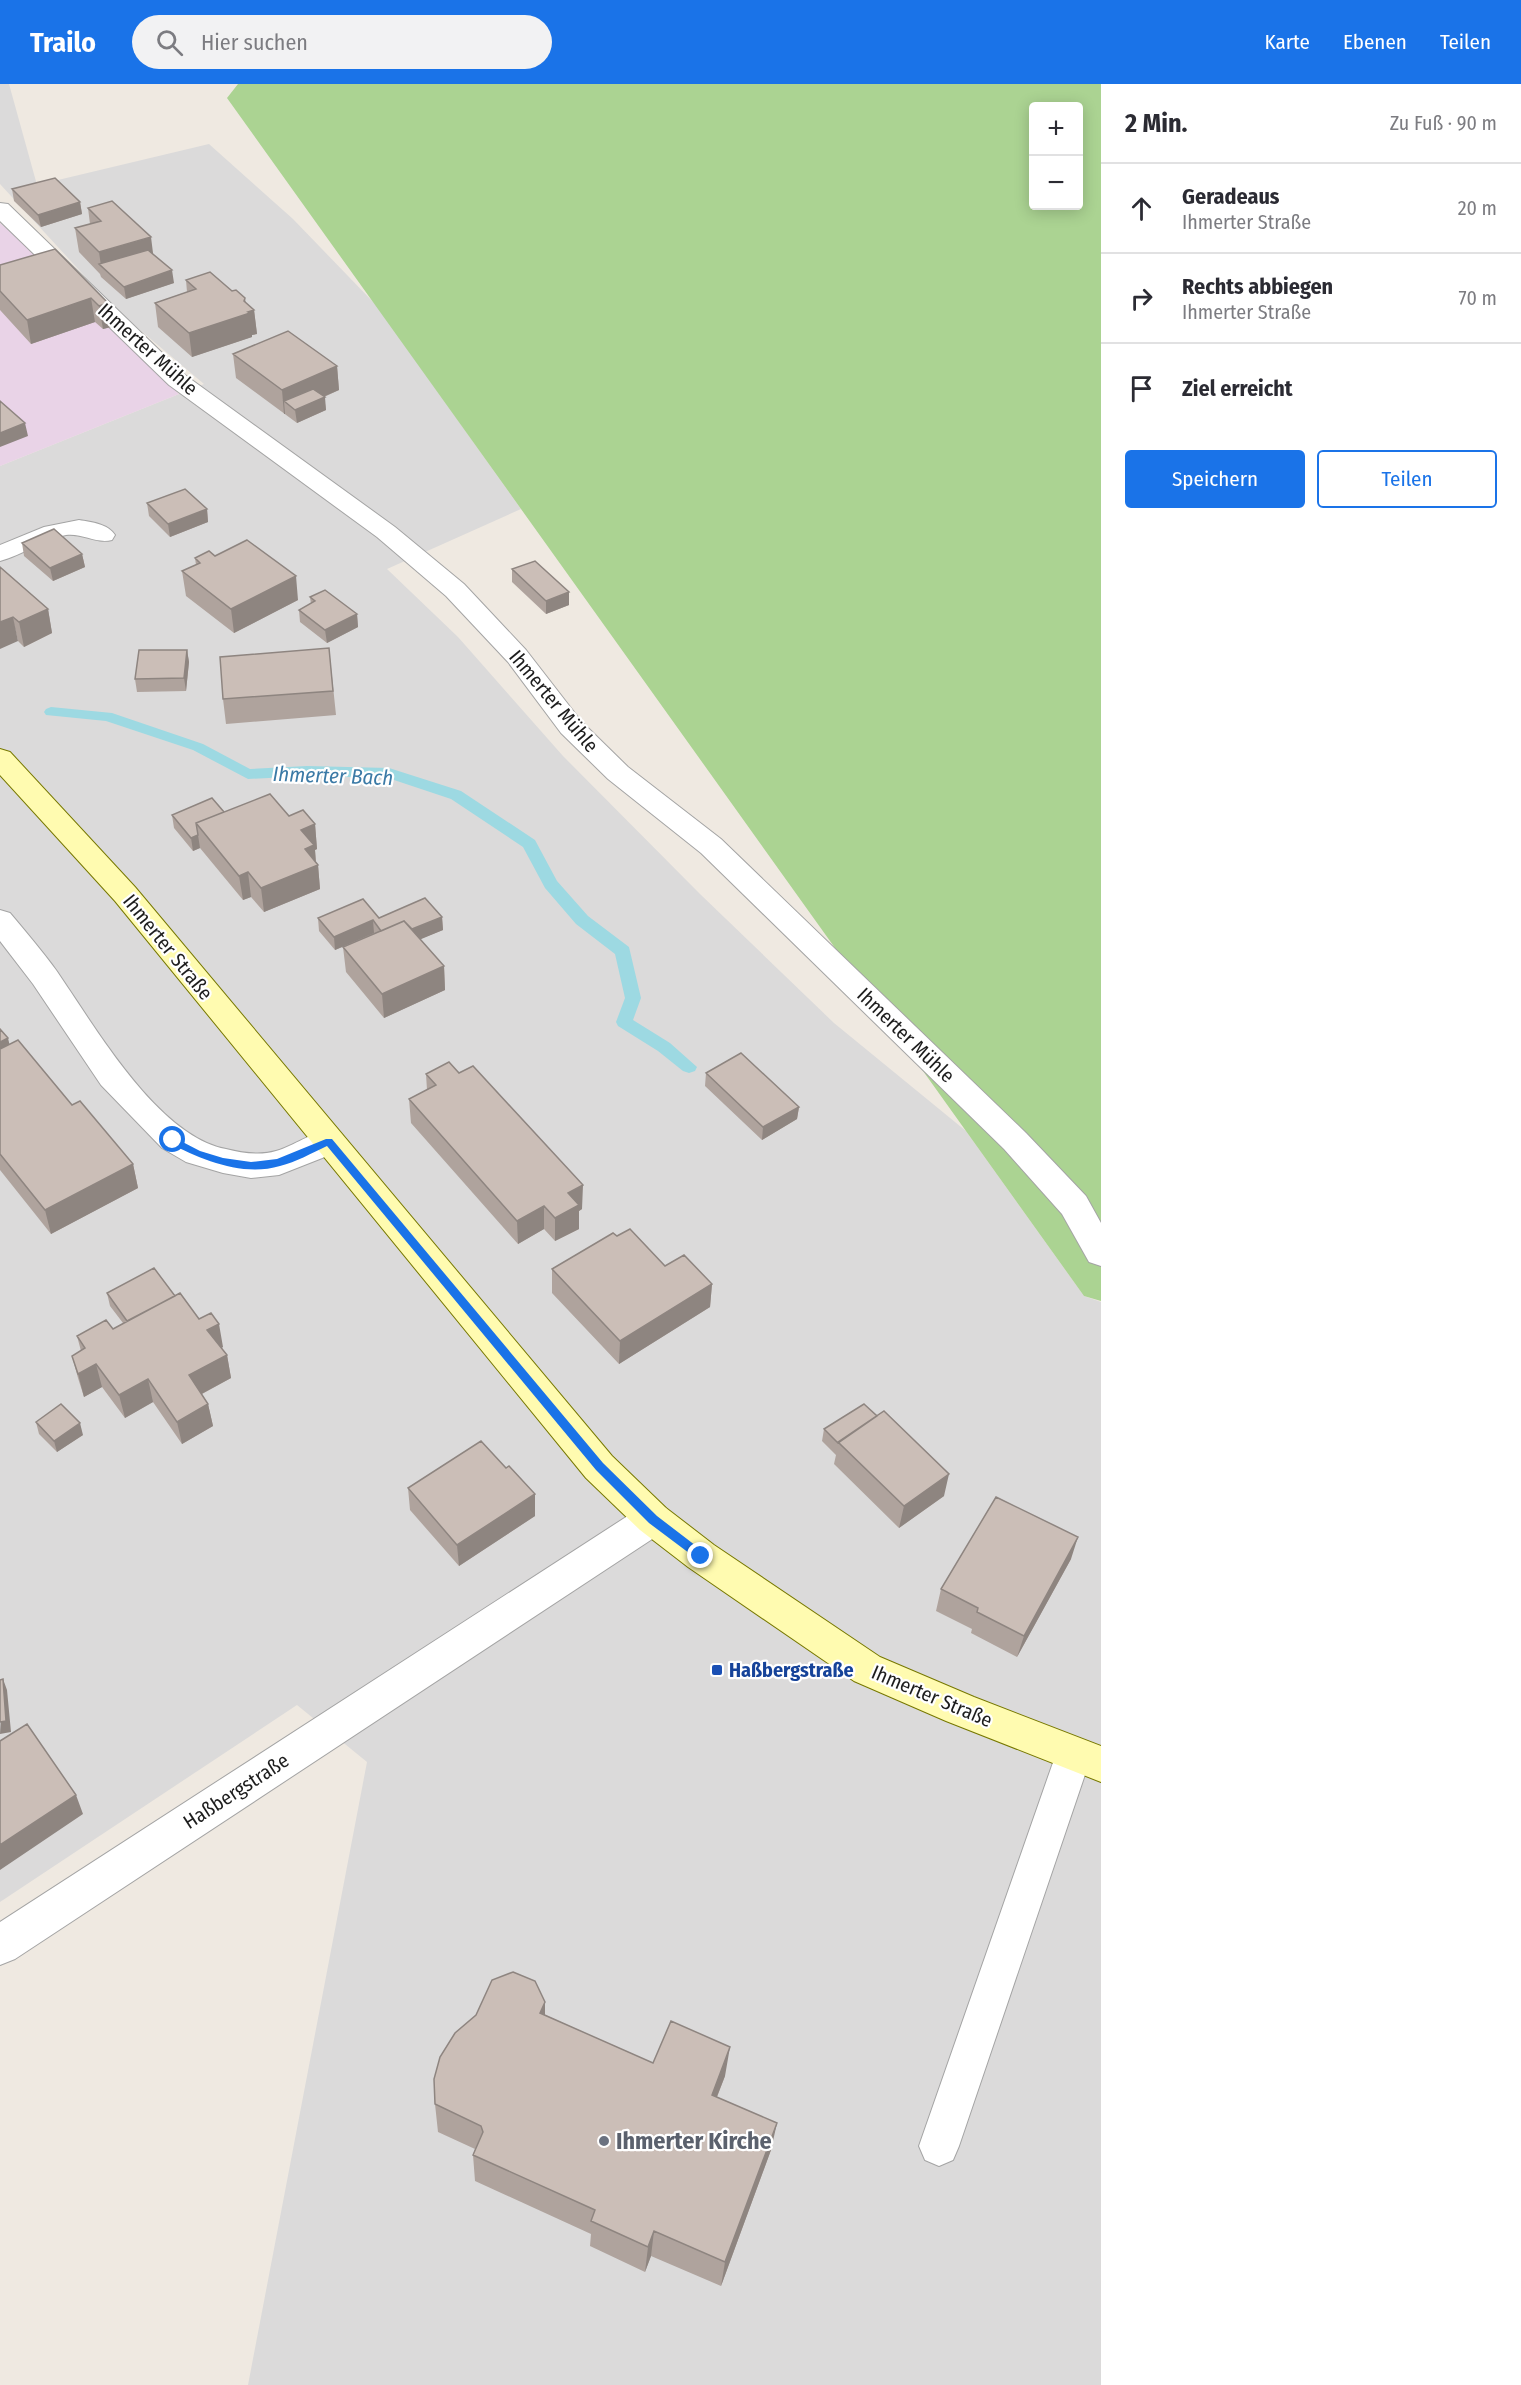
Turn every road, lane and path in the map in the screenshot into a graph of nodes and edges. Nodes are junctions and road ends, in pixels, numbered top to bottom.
1 (0, 209) edge
2 (104, 535) dead end
3 (0, 554) edge
4 (0, 758) edge
5 (0, 920) edge
6 (329, 1142) junction
7 (1101, 1253) edge
8 (653, 1520) junction
9 (1087, 1759) edge
10 (0, 1945) edge
11 (939, 2146) dead end

1 - 7 street, Ihmerter Mühle
2 - 3 lane
4 - 6 main road, Ihmerter Straße
5 - 6 street
6 - 8 main road, Ihmerter Straße
8 - 9 main road, Ihmerter Straße
8 - 10 street, Haßbergstraße
9 - 11 lane

